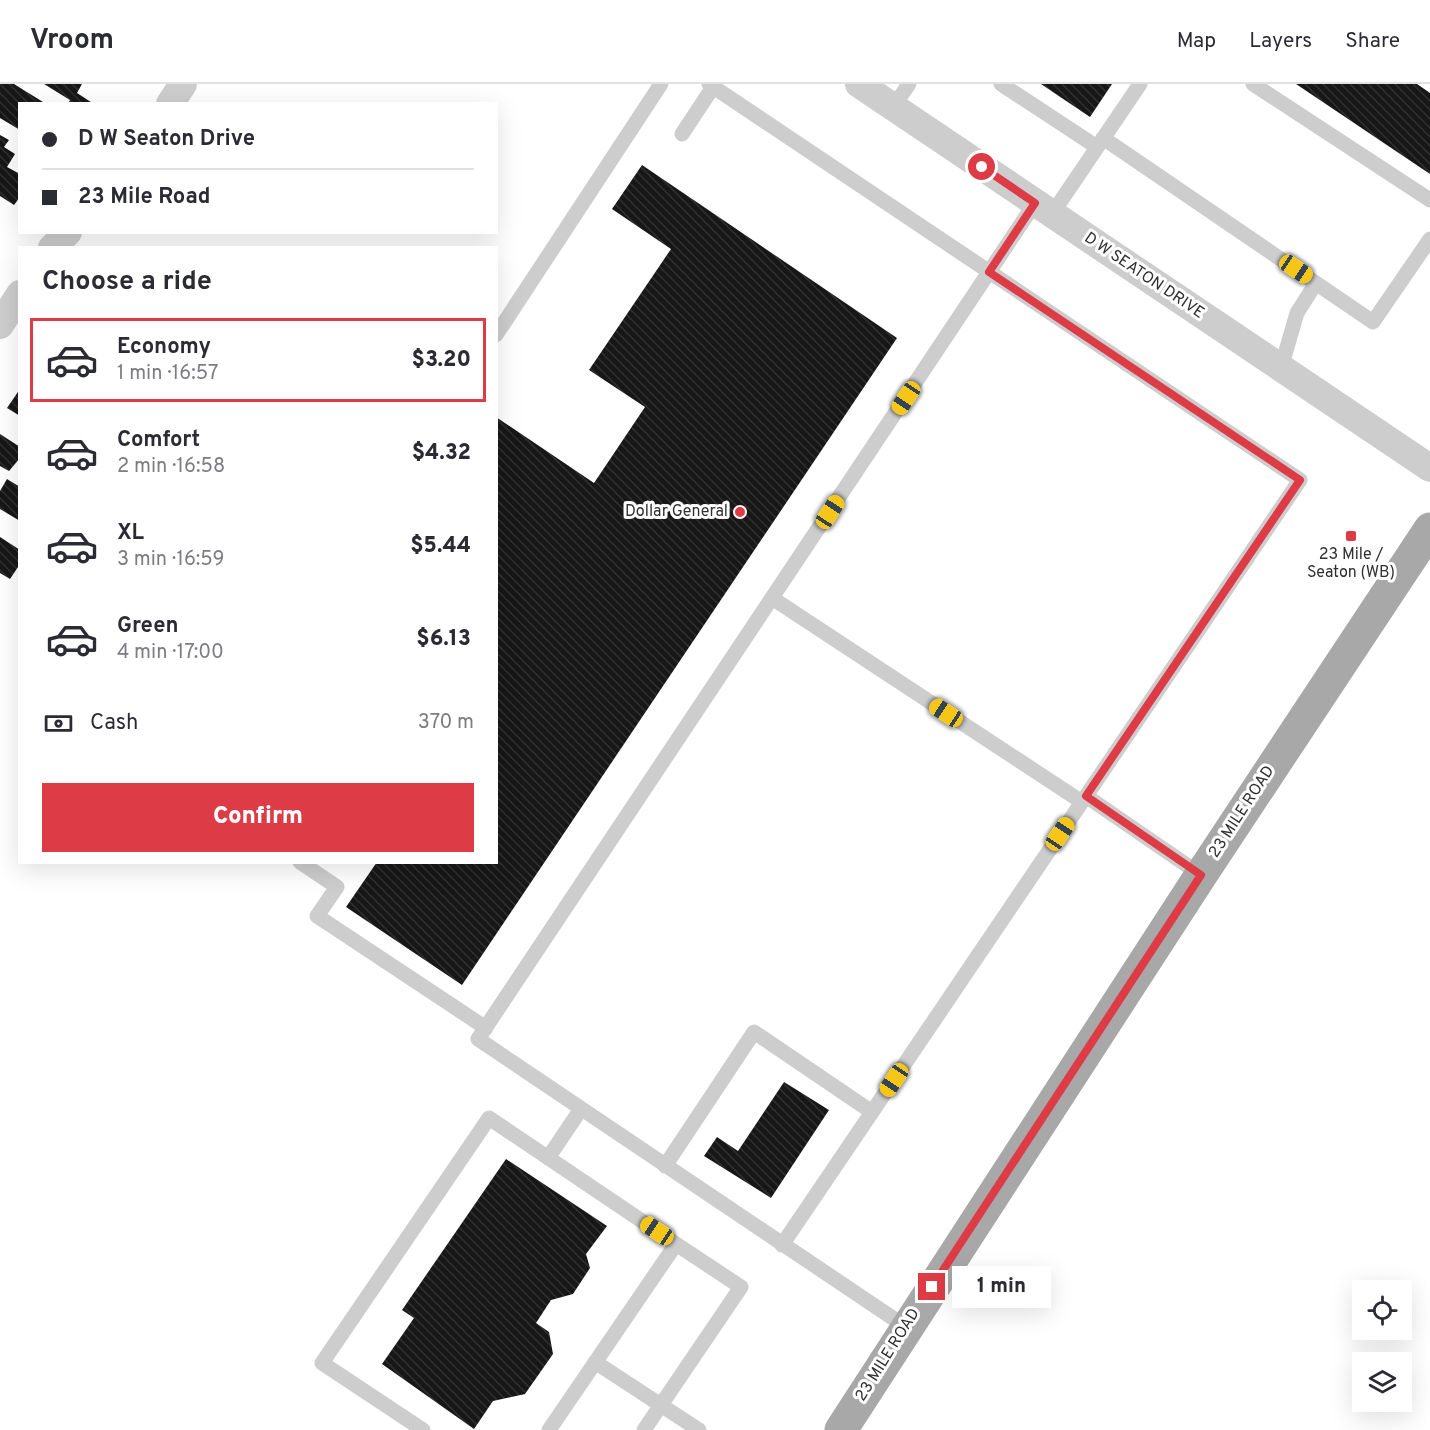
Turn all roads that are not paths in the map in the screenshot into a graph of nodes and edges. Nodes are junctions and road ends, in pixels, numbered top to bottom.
1 (183, 84) edge
2 (661, 84) edge
3 (859, 84) edge
4 (1001, 84) edge
5 (1140, 84) edge
6 (1253, 84) edge
7 (713, 85) edge
8 (901, 96) edge
9 (171, 102) edge
10 (682, 134) dead end
11 (1100, 142) junction
12 (1430, 200) edge
13 (1043, 208) junction
14 (66, 234) edge
15 (1430, 239) edge
16 (54, 246) edge
17 (989, 272) junction
18 (1316, 283) junction
19 (18, 297) edge
20 (0, 325) edge
21 (498, 331) edge
22 (1281, 368) junction
23 (1430, 468) edge
24 (1430, 528) edge
25 (772, 598) junction
26 (1084, 799) junction
27 (303, 864) edge
28 (1201, 875) junction
29 (486, 1028) junction
30 (581, 1109) junction
31 (872, 1112) junction
32 (548, 1158) junction
33 (665, 1166) junction
34 (676, 1244) junction
35 (782, 1245) junction
36 (906, 1327) junction
37 (595, 1362) junction
38 (661, 1405) junction
39 (851, 1426) edge
40 (423, 1430) edge
41 (549, 1430) edge
42 (645, 1430) edge
43 (699, 1430) edge

1 - 9 street
2 - 21 lane
3 - 8 street, D W SEATON DRIVE
4 - 11 lane
5 - 11 lane
6 - 12 lane
7 - 10 lane
7 - 17 lane
8 - 13 street, D W SEATON DRIVE
11 - 13 lane
11 - 18 lane
13 - 17 lane
13 - 22 street, D W SEATON DRIVE
14 - 16 street
15 - 18 lane
17 - 25 lane
17 - 26 lane
18 - 22 lane
19 - 20 street
22 - 23 street, D W SEATON DRIVE
24 - 28 main road, 23 MILE ROAD
25 - 26 lane
25 - 29 lane
26 - 28 lane
26 - 31 lane
27 - 29 lane
28 - 36 main road, 23 MILE ROAD
29 - 30 lane
30 - 32 lane
30 - 33 lane
31 - 33 lane
31 - 35 lane
32 - 34 lane
32 - 40 lane
33 - 35 lane
34 - 37 lane
34 - 38 lane
35 - 36 lane
36 - 39 main road, 23 MILE ROAD
37 - 38 lane
37 - 41 lane
38 - 42 lane
38 - 43 lane

